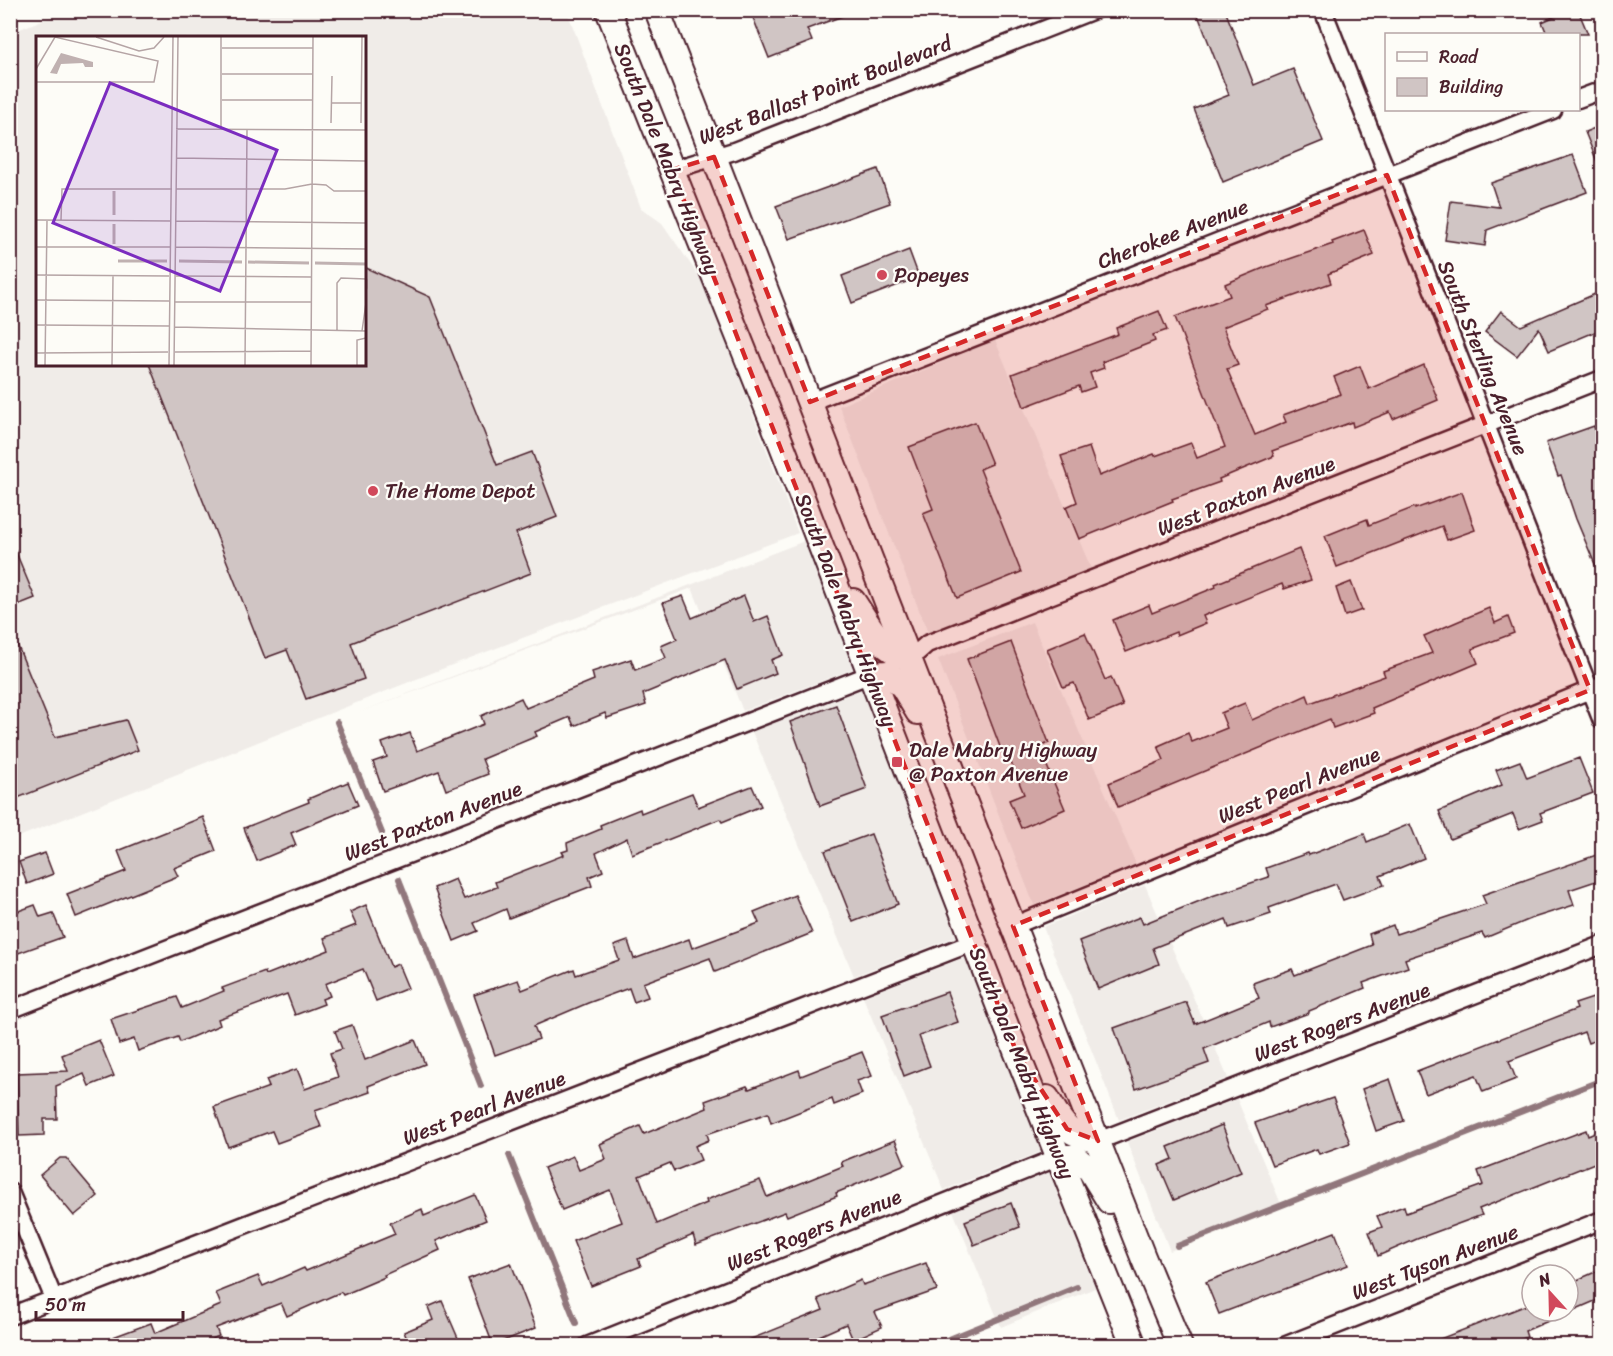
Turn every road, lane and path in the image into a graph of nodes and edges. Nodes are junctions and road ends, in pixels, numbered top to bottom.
1 (608, 10) edge
2 (657, 10) edge
3 (1323, 10) edge
4 (1083, 12) edge
5 (1602, 90) edge
6 (1580, 98) edge
7 (1550, 111) edge
8 (714, 157) junction
9 (672, 170) junction
10 (1387, 176) junction
11 (1602, 379) edge
12 (810, 402) junction
13 (1486, 426) junction
14 (828, 564) junction
15 (910, 659) junction
16 (871, 674) junction
17 (1596, 688) edge
18 (1602, 721) edge
19 (952, 768) junction
20 (1013, 926) junction
21 (974, 942) junction
22 (1602, 945) edge
23 (10, 1010) edge
24 (1016, 1051) junction
25 (1098, 1141) junction
26 (1059, 1157) junction
27 (10, 1192) edge
28 (1602, 1220) edge
29 (1143, 1257) junction
30 (54, 1299) junction
31 (10, 1316) edge
32 (587, 1346) edge
33 (1134, 1346) edge
34 (1180, 1346) edge
35 (1284, 1346) edge

1 - 9 main road, South Dale Mabry Highway
2 - 8 main road, South Dale Mabry Highway
3 - 10 street, South Sterling Avenue
4 - 8 street, West Ballast Point Boulevard
5 - 6 street
7 - 10 street, Cherokee Avenue
8 - 9 street, West Ballast Point Boulevard
8 - 12 main road, South Dale Mabry Highway
9 - 14 main road, South Dale Mabry Highway
10 - 12 street, Cherokee Avenue
10 - 13 street, South Sterling Avenue
11 - 13 street, West Paxton Avenue
12 - 15 main road, South Dale Mabry Highway
13 - 15 street, West Paxton Avenue
13 - 17 street, South Sterling Avenue
14 - 15 main road
14 - 16 main road, South Dale Mabry Highway
15 - 19 main road, South Dale Mabry Highway
16 - 19 main road
16 - 21 main road, South Dale Mabry Highway
16 - 23 street, West Paxton Avenue
17 - 18 street, South Sterling Avenue
17 - 20 street, West Pearl Avenue
19 - 20 main road, South Dale Mabry Highway
20 - 25 main road, South Dale Mabry Highway
21 - 24 main road, South Dale Mabry Highway
21 - 30 street, West Pearl Avenue
22 - 25 street, West Rogers Avenue
24 - 25 main road
24 - 26 main road, South Dale Mabry Highway
25 - 29 main road, South Dale Mabry Highway
26 - 29 main road
26 - 32 street, West Rogers Avenue
26 - 33 main road, South Dale Mabry Highway
27 - 30 street
28 - 35 street, West Tyson Avenue
29 - 34 main road, South Dale Mabry Highway
30 - 31 street, West Pearl Avenue

